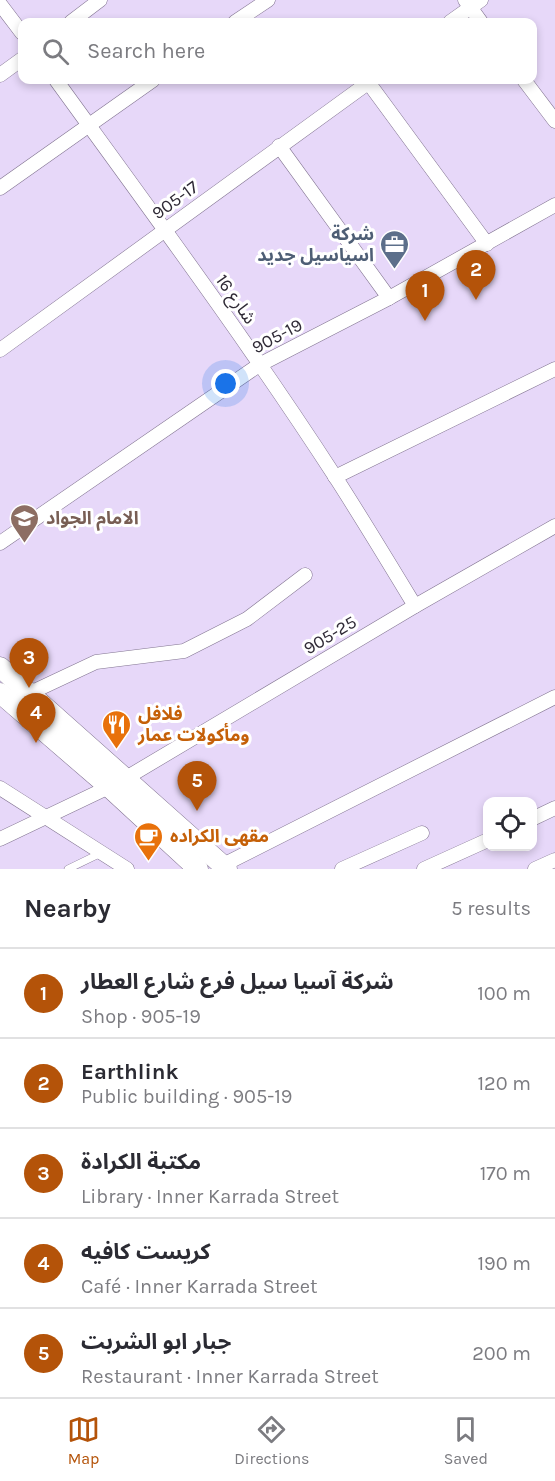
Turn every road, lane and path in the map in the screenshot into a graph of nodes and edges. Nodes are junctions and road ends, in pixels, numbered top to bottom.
1 (100, 0) edge
2 (268, 0) edge
3 (0, 3) edge
4 (472, 3) edge
5 (76, 18) edge
6 (242, 18) edge
7 (455, 18) edge
8 (479, 18) edge
9 (18, 28) edge
10 (18, 62) edge
11 (0, 75) edge
12 (59, 84) edge
13 (147, 84) edge
14 (366, 84) edge
15 (372, 84) edge
16 (527, 84) edge
17 (555, 121) edge
18 (88, 124) junction
19 (279, 146) junction
20 (0, 188) edge
21 (555, 205) edge
22 (165, 229) junction
23 (487, 244) junction
24 (390, 298) junction
25 (0, 350) edge
26 (259, 364) junction
27 (555, 369) edge
28 (335, 477) junction
29 (553, 533) edge
30 (0, 543) edge
31 (305, 575) dead end
32 (415, 606) junction
33 (0, 667) edge
34 (0, 693) edge
35 (30, 693) junction
36 (555, 697) edge
37 (118, 782) junction
38 (0, 788) edge
39 (555, 808) edge
40 (44, 817) junction
41 (537, 817) edge
42 (422, 833) dead end
43 (0, 839) edge
44 (483, 842) edge
45 (102, 853) junction
46 (555, 860) edge
47 (225, 867) edge
48 (69, 869) edge
49 (127, 869) edge
50 (198, 869) edge
51 (342, 869) edge
52 (424, 869) edge
53 (535, 869) edge

1 - 5 street
2 - 6 street
3 - 9 street
4 - 7 street
4 - 8 street
10 - 11 street
12 - 18 street, شارع 16
13 - 18 street
14 - 19 street, 905-17
15 - 23 street
16 - 17 street
18 - 20 street
18 - 22 street, شارع 16
19 - 22 street, 905-17
19 - 24 street
21 - 23 street, 905-19
22 - 25 street, 905-17
22 - 26 street, شارع 16
23 - 24 street, 905-19
24 - 26 street, 905-19
26 - 28 street, شارع 16
26 - 30 street, 905-19
27 - 28 street
28 - 32 street, شارع 16
29 - 32 street, 905-25
31 - 35 street
32 - 37 street, 905-25
33 - 35 main road
34 - 37 main road
35 - 37 main road
36 - 47 street
37 - 40 street, 905-25
37 - 47 main road
37 - 50 main road
38 - 40 street
39 - 41 street
40 - 43 street, 905-25
40 - 45 street
42 - 51 street
44 - 52 street
45 - 48 lane
45 - 49 street
46 - 53 street

